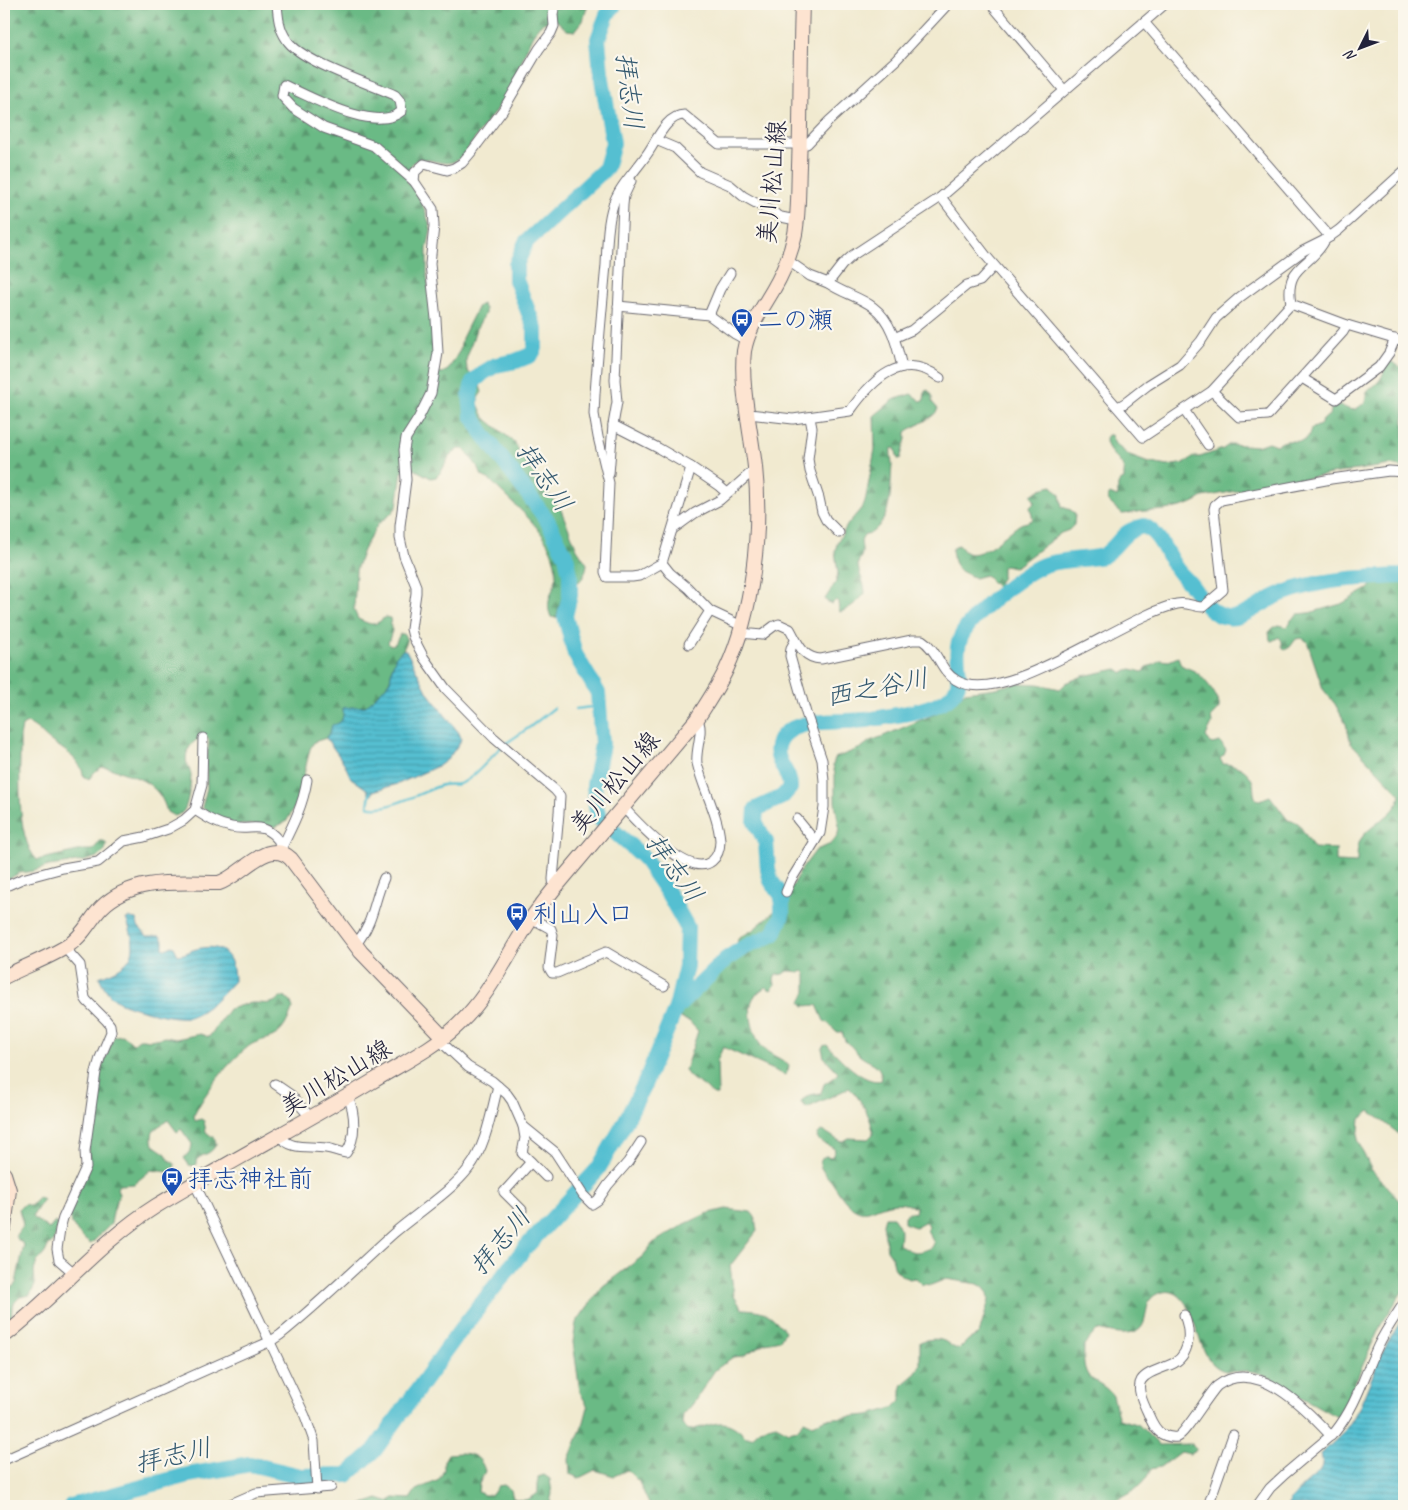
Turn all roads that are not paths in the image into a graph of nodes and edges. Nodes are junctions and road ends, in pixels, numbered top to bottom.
1 (277, 4) edge
2 (556, 4) edge
3 (802, 4) edge
4 (948, 4) edge
5 (991, 4) edge
6 (1165, 4) edge
7 (1144, 22) junction
8 (1064, 90) junction
9 (656, 140) junction
10 (800, 145) junction
11 (1404, 171) edge
12 (635, 172) junction
13 (414, 181) junction
14 (940, 196) junction
15 (796, 220) junction
16 (1328, 238) junction
17 (787, 260) junction
18 (994, 266) junction
19 (730, 273) dead end
20 (828, 283) junction
21 (1291, 304) junction
22 (618, 306) junction
23 (709, 315) junction
24 (1347, 325) junction
25 (894, 338) junction
26 (1395, 339) junction
27 (746, 340) junction
28 (1404, 342) edge
29 (902, 367) junction
30 (940, 378) dead end
31 (1302, 378) junction
32 (1212, 391) junction
33 (1118, 407) junction
34 (1184, 410) junction
35 (748, 414) junction
36 (810, 418) junction
37 (613, 425) junction
38 (1208, 445) dead end
39 (692, 467) junction
40 (755, 469) junction
41 (1404, 472) edge
42 (608, 476) junction
43 (727, 493) junction
44 (673, 529) junction
45 (839, 533) dead end
46 (662, 563) junction
47 (710, 611) junction
48 (741, 630) junction
49 (795, 641) junction
50 (689, 644) dead end
51 (697, 719) junction
52 (203, 738) dead end
53 (307, 780) dead end
54 (195, 810) junction
55 (618, 812) junction
56 (797, 820) dead end
57 (815, 841) junction
58 (280, 851) junction
59 (384, 878) dead end
60 (4, 887) edge
61 (554, 889) junction
62 (786, 892) dead end
63 (531, 918) junction
64 (356, 944) junction
65 (64, 947) junction
66 (4, 977) edge
67 (664, 986) dead end
68 (441, 1039) junction
69 (275, 1084) dead end
70 (498, 1086) junction
71 (348, 1096) junction
72 (311, 1118) junction
73 (523, 1126) junction
74 (280, 1136) junction
75 (640, 1142) dead end
76 (531, 1162) junction
77 (4, 1174) edge
78 (546, 1177) dead end
79 (195, 1184) junction
80 (516, 1209) dead end
81 (4, 1227) edge
82 (74, 1273) junction
83 (1404, 1303) edge
84 (1184, 1316) dead end
85 (4, 1336) edge
86 (271, 1341) junction
87 (1233, 1435) dead end
88 (1331, 1436) junction
89 (4, 1460) edge
90 (317, 1487) junction
91 (331, 1487) dead end
92 (226, 1506) edge
93 (1208, 1506) edge
94 (1257, 1506) edge

1 - 13 street
2 - 13 street
3 - 10 main road, 美川松山線
4 - 10 street
5 - 8 street
6 - 7 street
7 - 8 street
7 - 16 street
8 - 14 street
9 - 10 street
9 - 12 street
9 - 15 street
10 - 15 main road, 美川松山線
11 - 16 street
12 - 22 street
12 - 42 street
13 - 61 street
14 - 18 street
14 - 20 street
15 - 17 main road, 美川松山線
16 - 21 street
16 - 33 street
17 - 20 street
17 - 27 main road, 美川松山線
18 - 25 street
18 - 33 street
19 - 23 street
20 - 25 street
21 - 24 street
21 - 32 street
22 - 23 street
22 - 37 street
23 - 27 street
24 - 26 street
24 - 31 street
25 - 29 street
26 - 28 street
26 - 31 street
27 - 35 main road, 美川松山線
29 - 30 street
29 - 36 street
31 - 32 street
32 - 34 street
33 - 34 street
34 - 38 street
35 - 36 street
35 - 40 main road, 美川松山線
36 - 45 street
37 - 39 street
37 - 42 street
39 - 43 street
39 - 44 street
40 - 43 street
40 - 48 main road, 美川松山線
41 - 49 street
42 - 46 street
43 - 44 street
44 - 46 street
46 - 47 street
47 - 48 street
47 - 50 street
48 - 49 street
48 - 51 main road, 美川松山線
49 - 57 street
51 - 55 main road, 美川松山線
51 - 55 street
52 - 54 street
53 - 58 street
54 - 58 street
54 - 60 street
55 - 61 main road, 美川松山線
56 - 57 street
57 - 62 street
58 - 64 main road
58 - 65 main road
59 - 64 street
61 - 63 main road, 美川松山線
63 - 67 street
63 - 68 main road, 美川松山線
64 - 68 main road
65 - 66 main road
65 - 82 street
68 - 70 street
68 - 71 main road, 美川松山線
69 - 72 street
70 - 73 street
70 - 86 street
71 - 72 main road, 美川松山線
71 - 74 street
72 - 74 main road, 美川松山線
73 - 75 street
73 - 76 street
74 - 79 main road, 美川松山線
76 - 78 street
76 - 80 street
77 - 81 main road
79 - 82 main road, 美川松山線
79 - 86 street
82 - 85 main road, 美川松山線
83 - 88 street
84 - 88 street
86 - 89 street
86 - 90 street
87 - 93 street
88 - 94 street
90 - 91 street
90 - 92 street

